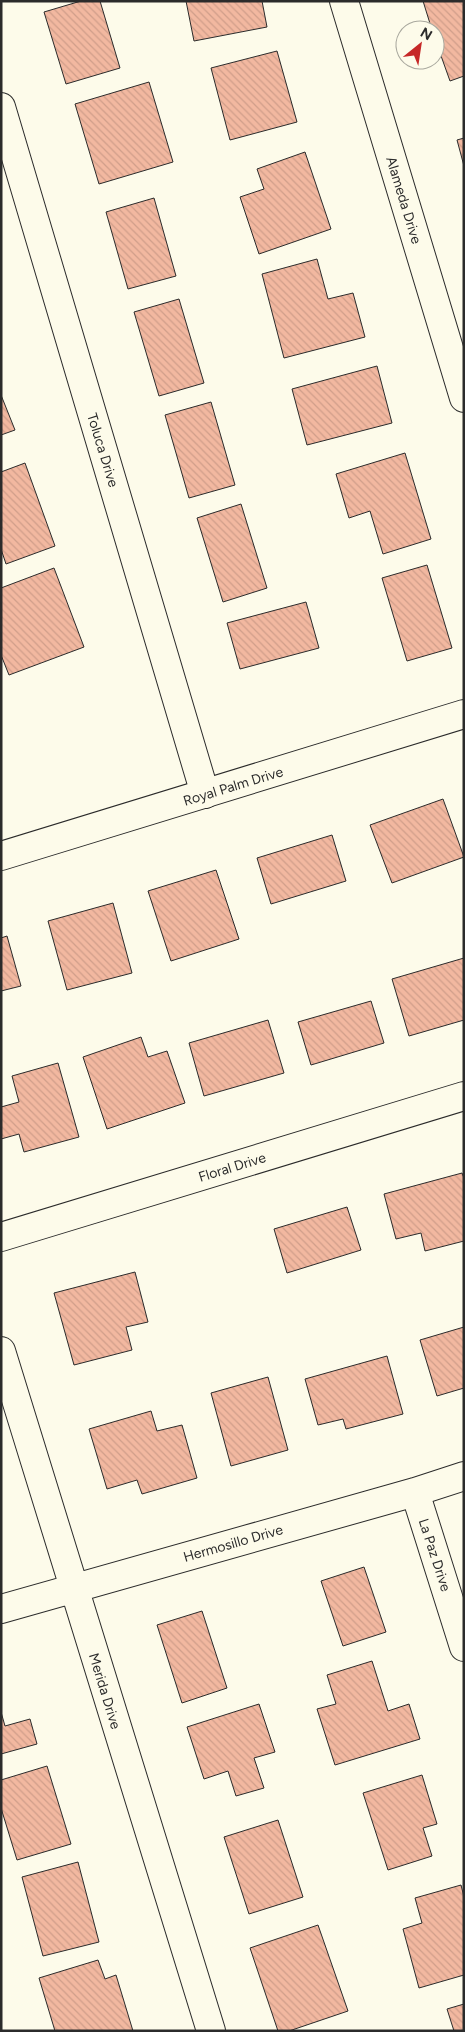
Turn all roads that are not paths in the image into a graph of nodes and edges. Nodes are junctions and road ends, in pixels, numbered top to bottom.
1 (344, 1) edge
2 (1, 107) edge
3 (464, 398) edge
4 (464, 714) edge
5 (205, 794) junction
6 (1, 856) edge
7 (464, 1096) edge
8 (1, 1237) edge
9 (1, 1350) edge
10 (464, 1476) edge
11 (415, 1492) junction
12 (74, 1588) junction
13 (1, 1610) edge
14 (464, 1647) edge
15 (211, 2031) edge

1 - 3 street, Alameda Drive
2 - 5 street, Toluca Drive
4 - 5 street, Royal Palm Drive
5 - 6 street, Royal Palm Drive
7 - 8 street, Floral Drive
9 - 12 street, Merida Drive
10 - 11 street, Hermosillo Drive
11 - 12 street, Hermosillo Drive
11 - 14 street, La Paz Drive
12 - 13 street, Hermosillo Drive
12 - 15 street, Merida Drive

